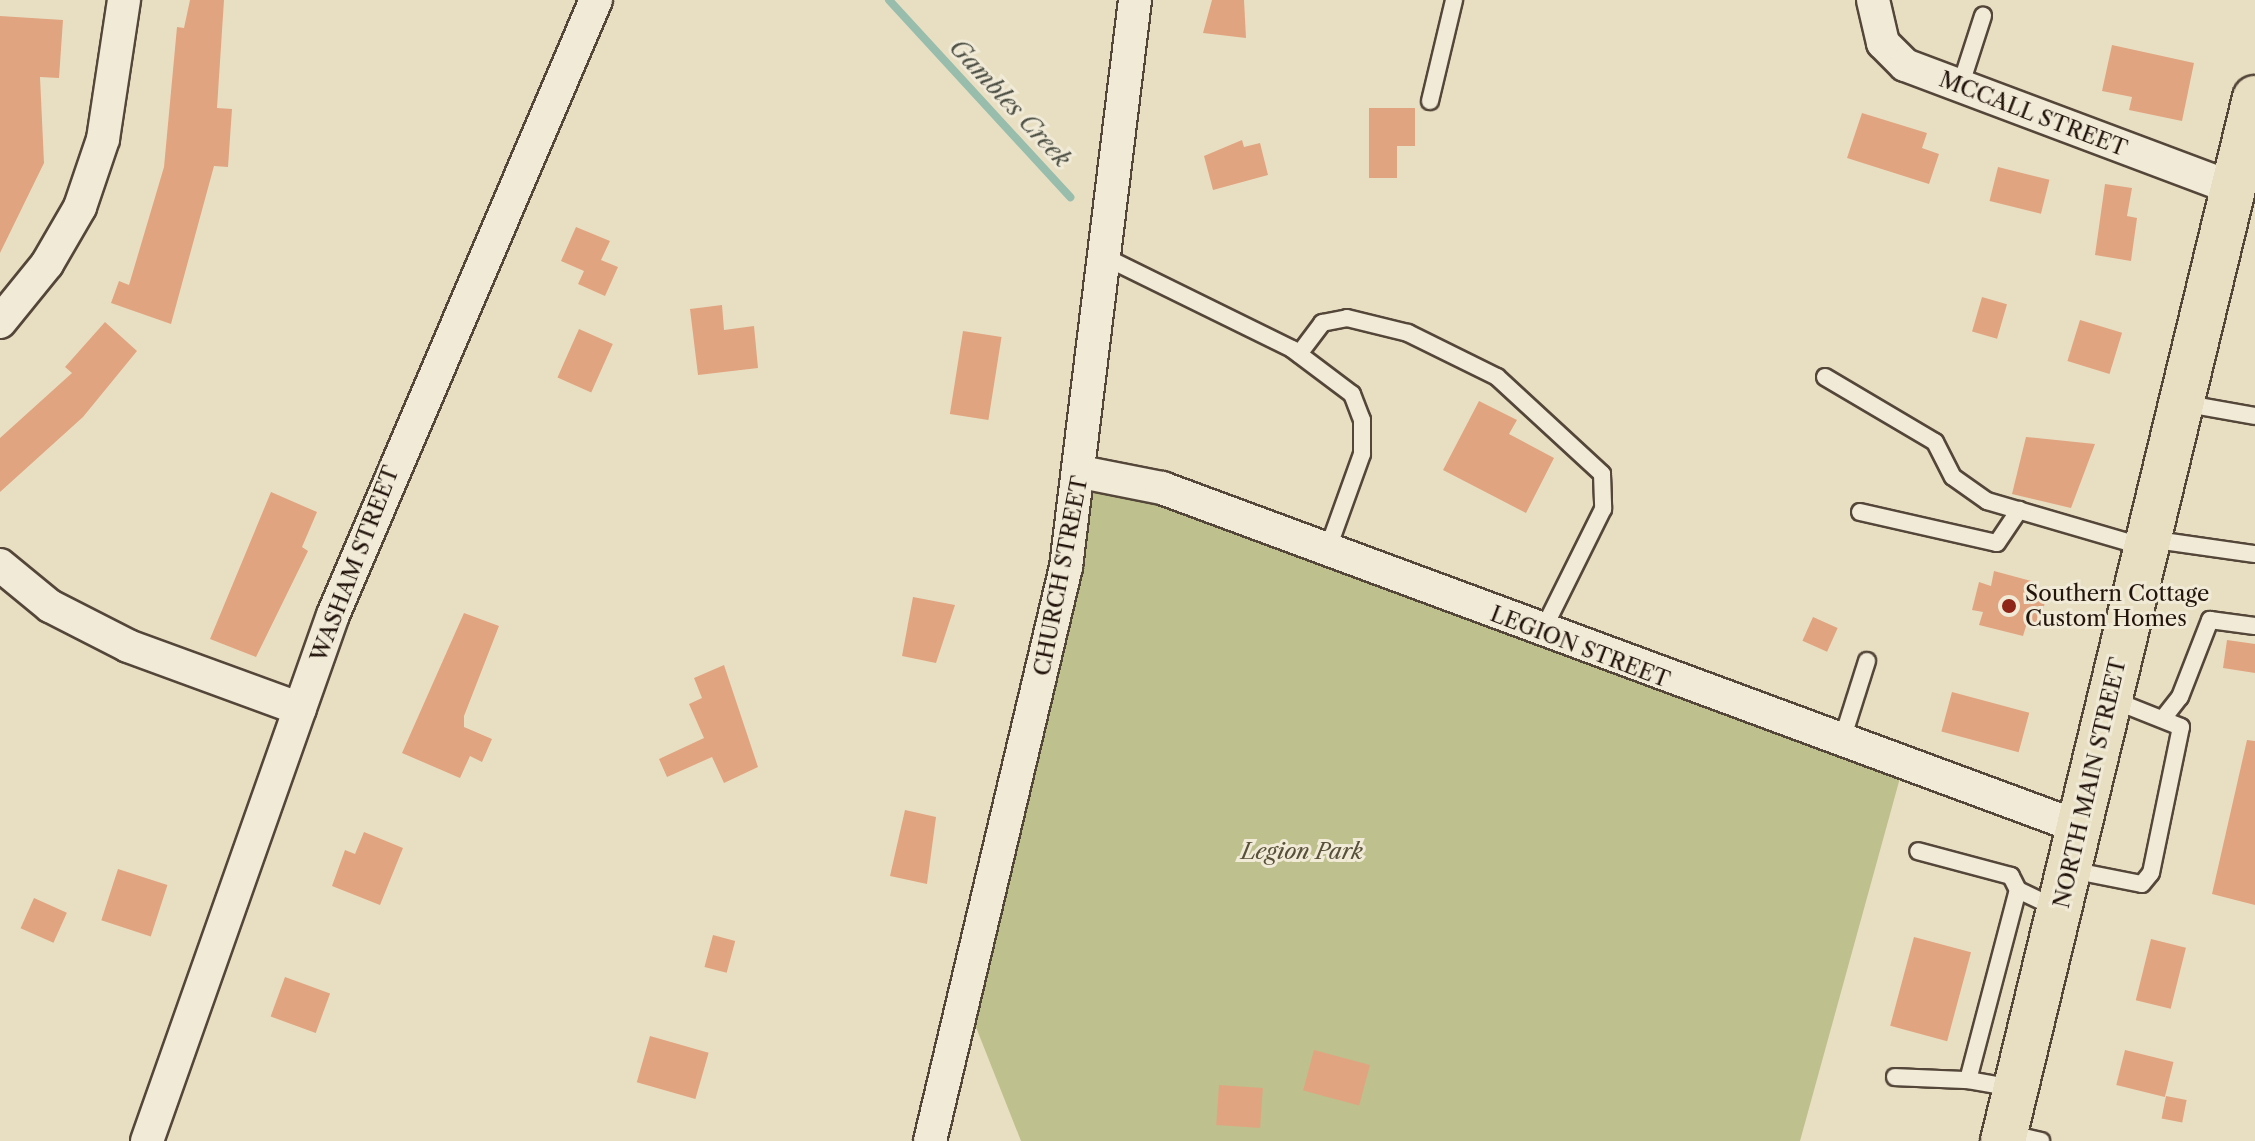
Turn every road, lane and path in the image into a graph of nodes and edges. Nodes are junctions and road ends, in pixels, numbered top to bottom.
1 (124, 0) edge
2 (596, 0) edge
3 (1135, 0) edge
4 (1454, 0) edge
5 (1873, 0) edge
6 (1983, 16) dead end
7 (1960, 87) junction
8 (2255, 98) edge
9 (1430, 101) dead end
10 (2233, 188) junction
11 (1103, 256) junction
12 (0, 322) edge
13 (1299, 354) junction
14 (1825, 377) dead end
15 (2181, 402) junction
16 (2255, 416) edge
17 (1081, 472) junction
18 (2019, 510) junction
19 (1860, 512) dead end
20 (2146, 543) junction
21 (1327, 551) junction
22 (2255, 554) edge
23 (0, 565) edge
24 (2255, 626) edge
25 (1541, 633) junction
26 (1867, 661) dead end
27 (2109, 698) junction
28 (300, 709) junction
29 (2165, 716) junction
30 (1840, 744) junction
31 (2079, 827) junction
32 (1918, 851) dead end
33 (2018, 890) junction
34 (2064, 890) junction
35 (1895, 1077) dead end
36 (1968, 1080) junction
37 (2016, 1088) junction
38 (2016, 1138) edge
39 (147, 1141) edge
40 (930, 1141) edge

1 - 12 street
2 - 28 street, WASHAM STREET
3 - 11 street, CHURCH STREET
4 - 9 lane
5 - 7 street, MCCALL STREET
6 - 7 lane
7 - 10 street, MCCALL STREET
8 - 10 main road, NORTH MAIN STREET
10 - 15 main road, NORTH MAIN STREET
11 - 13 lane
11 - 17 street, CHURCH STREET
13 - 21 lane
13 - 25 lane
14 - 18 lane
15 - 16 lane
15 - 20 main road, NORTH MAIN STREET
17 - 21 street, LEGION STREET
17 - 40 street, CHURCH STREET
18 - 19 lane
18 - 20 lane
20 - 22 lane
20 - 27 main road, NORTH MAIN STREET
21 - 25 street, LEGION STREET
23 - 28 street
24 - 29 lane
25 - 30 street, LEGION STREET
26 - 30 lane
27 - 29 lane
27 - 31 main road, NORTH MAIN STREET
28 - 39 street, WASHAM STREET
29 - 34 lane
30 - 31 street, LEGION STREET
31 - 34 main road, NORTH MAIN STREET
32 - 33 lane
33 - 34 lane
33 - 36 lane
34 - 37 main road, NORTH MAIN STREET
35 - 36 lane
36 - 37 lane
37 - 38 main road, NORTH MAIN STREET

